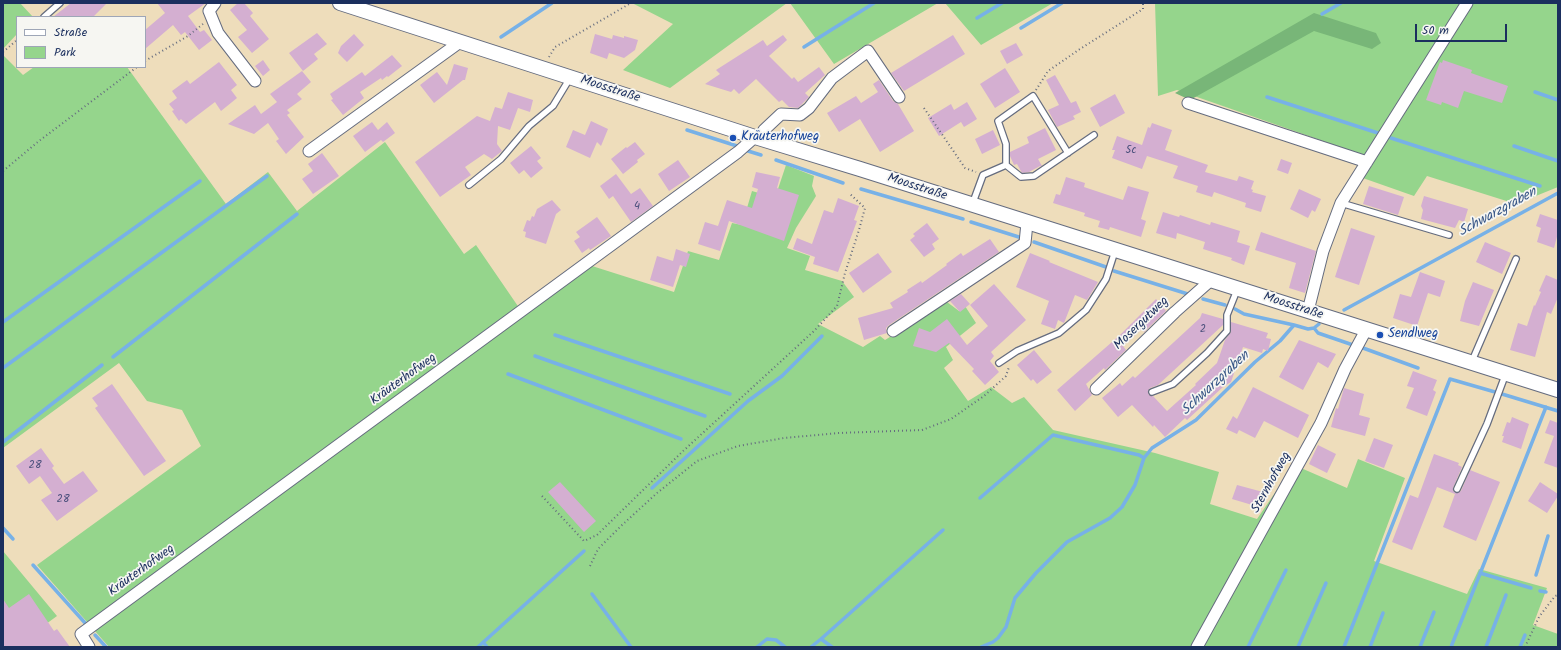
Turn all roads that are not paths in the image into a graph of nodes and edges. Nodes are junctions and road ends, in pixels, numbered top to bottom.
1 (60, 3) edge
2 (215, 3) edge
3 (1467, 3) edge
4 (345, 4) edge
5 (45, 16) edge
6 (460, 42) junction
7 (570, 77) junction
8 (255, 81) dead end
9 (899, 97) dead end
10 (1188, 103) dead end
11 (1094, 135) dead end
12 (757, 138) junction
13 (309, 151) dead end
14 (1068, 153) junction
15 (1366, 162) junction
16 (1006, 165) junction
17 (469, 185) dead end
18 (1342, 203) junction
19 (972, 205) junction
20 (1027, 223) junction
21 (1449, 235) dead end
22 (1115, 251) junction
23 (1516, 259) dead end
24 (1210, 281) junction
25 (1238, 289) junction
26 (1308, 312) junction
27 (1366, 330) junction
28 (894, 331) dead end
29 (1472, 362) junction
30 (999, 363) dead end
31 (1506, 373) junction
32 (1096, 389) dead end
33 (1558, 390) edge
34 (1152, 392) dead end
35 (1457, 489) dead end
36 (89, 647) edge
37 (1197, 647) edge

1 - 5 lane
2 - 8 street
3 - 15 street
4 - 6 street, Moosstraße
6 - 7 street, Moosstraße
6 - 13 street
7 - 12 street, Moosstraße
7 - 17 lane
9 - 12 street
10 - 15 street
11 - 14 lane
12 - 19 street, Moosstraße
12 - 36 street, Kräuterhofweg
14 - 16 lane
14 - 16 lane
15 - 18 street
16 - 19 lane
18 - 21 lane
18 - 26 street
19 - 20 street, Moosstraße
20 - 22 street, Moosstraße
20 - 28 street
22 - 24 street, Moosstraße
22 - 30 lane
23 - 29 lane
24 - 25 street, Moosstraße
24 - 32 street, Mosergutweg
25 - 26 street, Moosstraße
25 - 34 lane
26 - 27 street, Moosstraße
27 - 29 street, Moosstraße
27 - 37 street, Sternhofweg
29 - 31 street, Moosstraße
31 - 33 street, Moosstraße
31 - 35 lane

